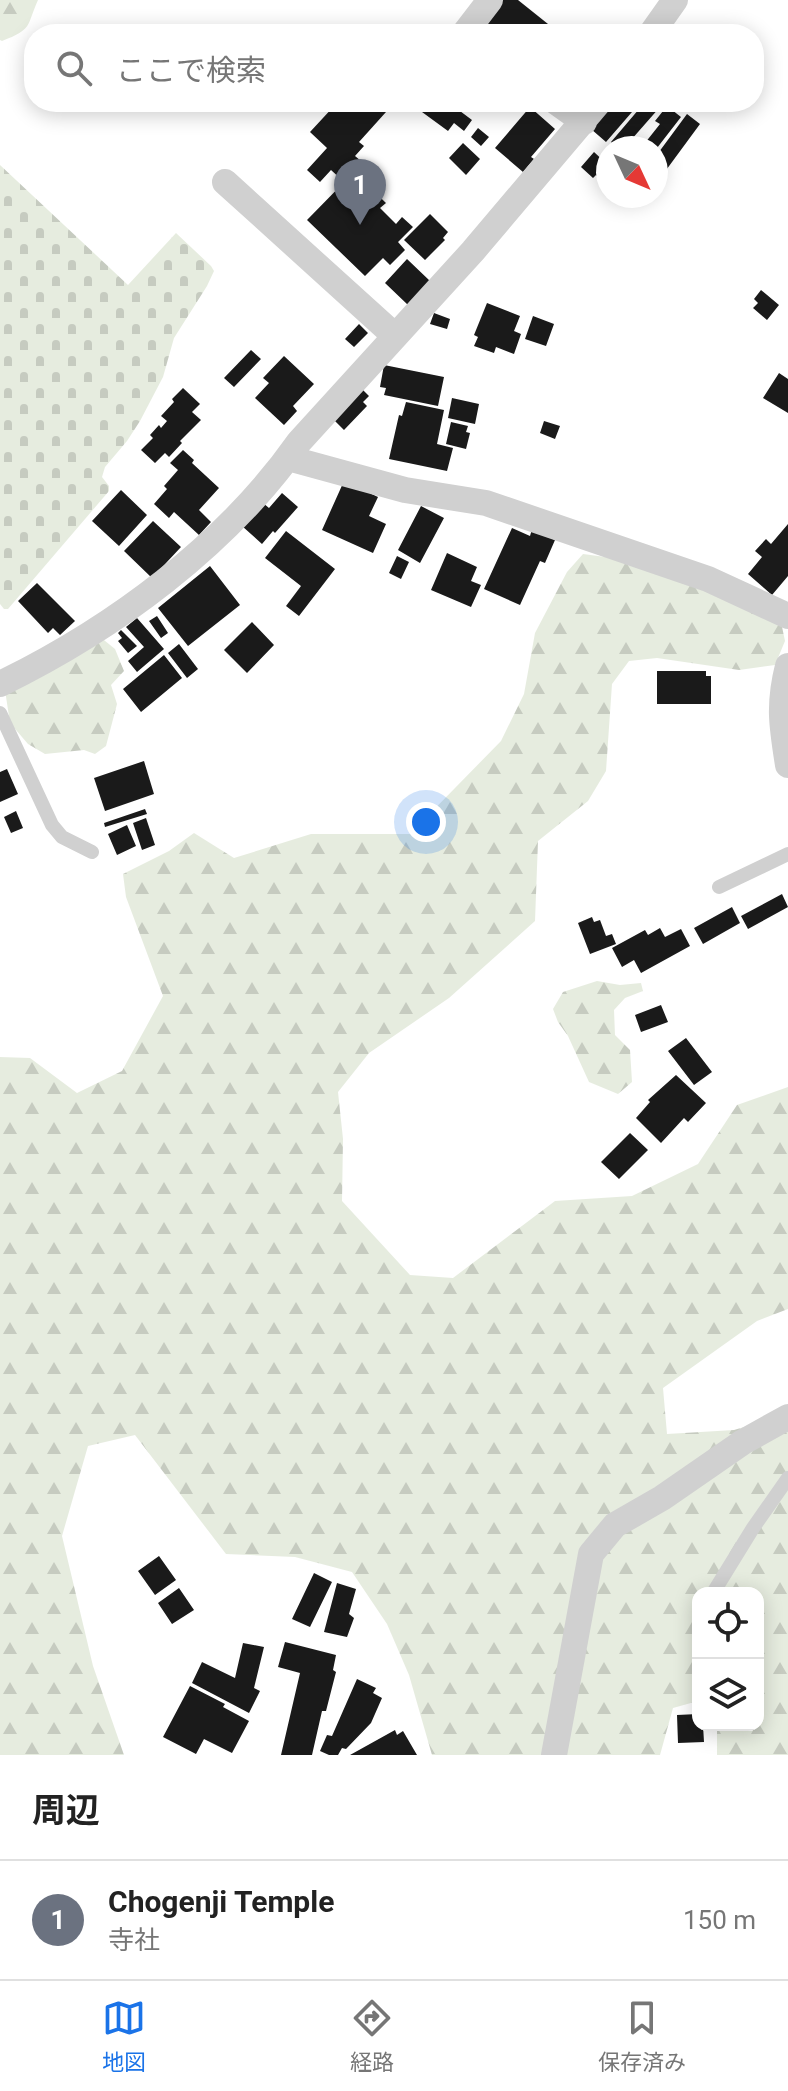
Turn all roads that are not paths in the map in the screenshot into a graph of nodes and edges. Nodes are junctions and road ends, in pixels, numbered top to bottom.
1 (490, 0) edge
2 (675, 0) edge
3 (472, 24) edge
4 (658, 24) edge
5 (592, 112) edge
6 (225, 182) dead end
7 (395, 336) junction
8 (288, 458) junction
9 (788, 616) edge
10 (788, 666) edge
11 (0, 684) edge
12 (0, 713) edge
13 (788, 765) edge
14 (92, 852) dead end
15 (788, 854) edge
16 (719, 887) dead end
17 (788, 1417) edge
18 (788, 1478) edge
19 (717, 1587) edge
20 (554, 1755) edge

1 - 3 street
2 - 4 street
5 - 7 street
6 - 7 street
7 - 8 street
8 - 9 street
8 - 11 street
10 - 13 street
12 - 14 lane
15 - 16 lane
17 - 20 street
18 - 19 lane

